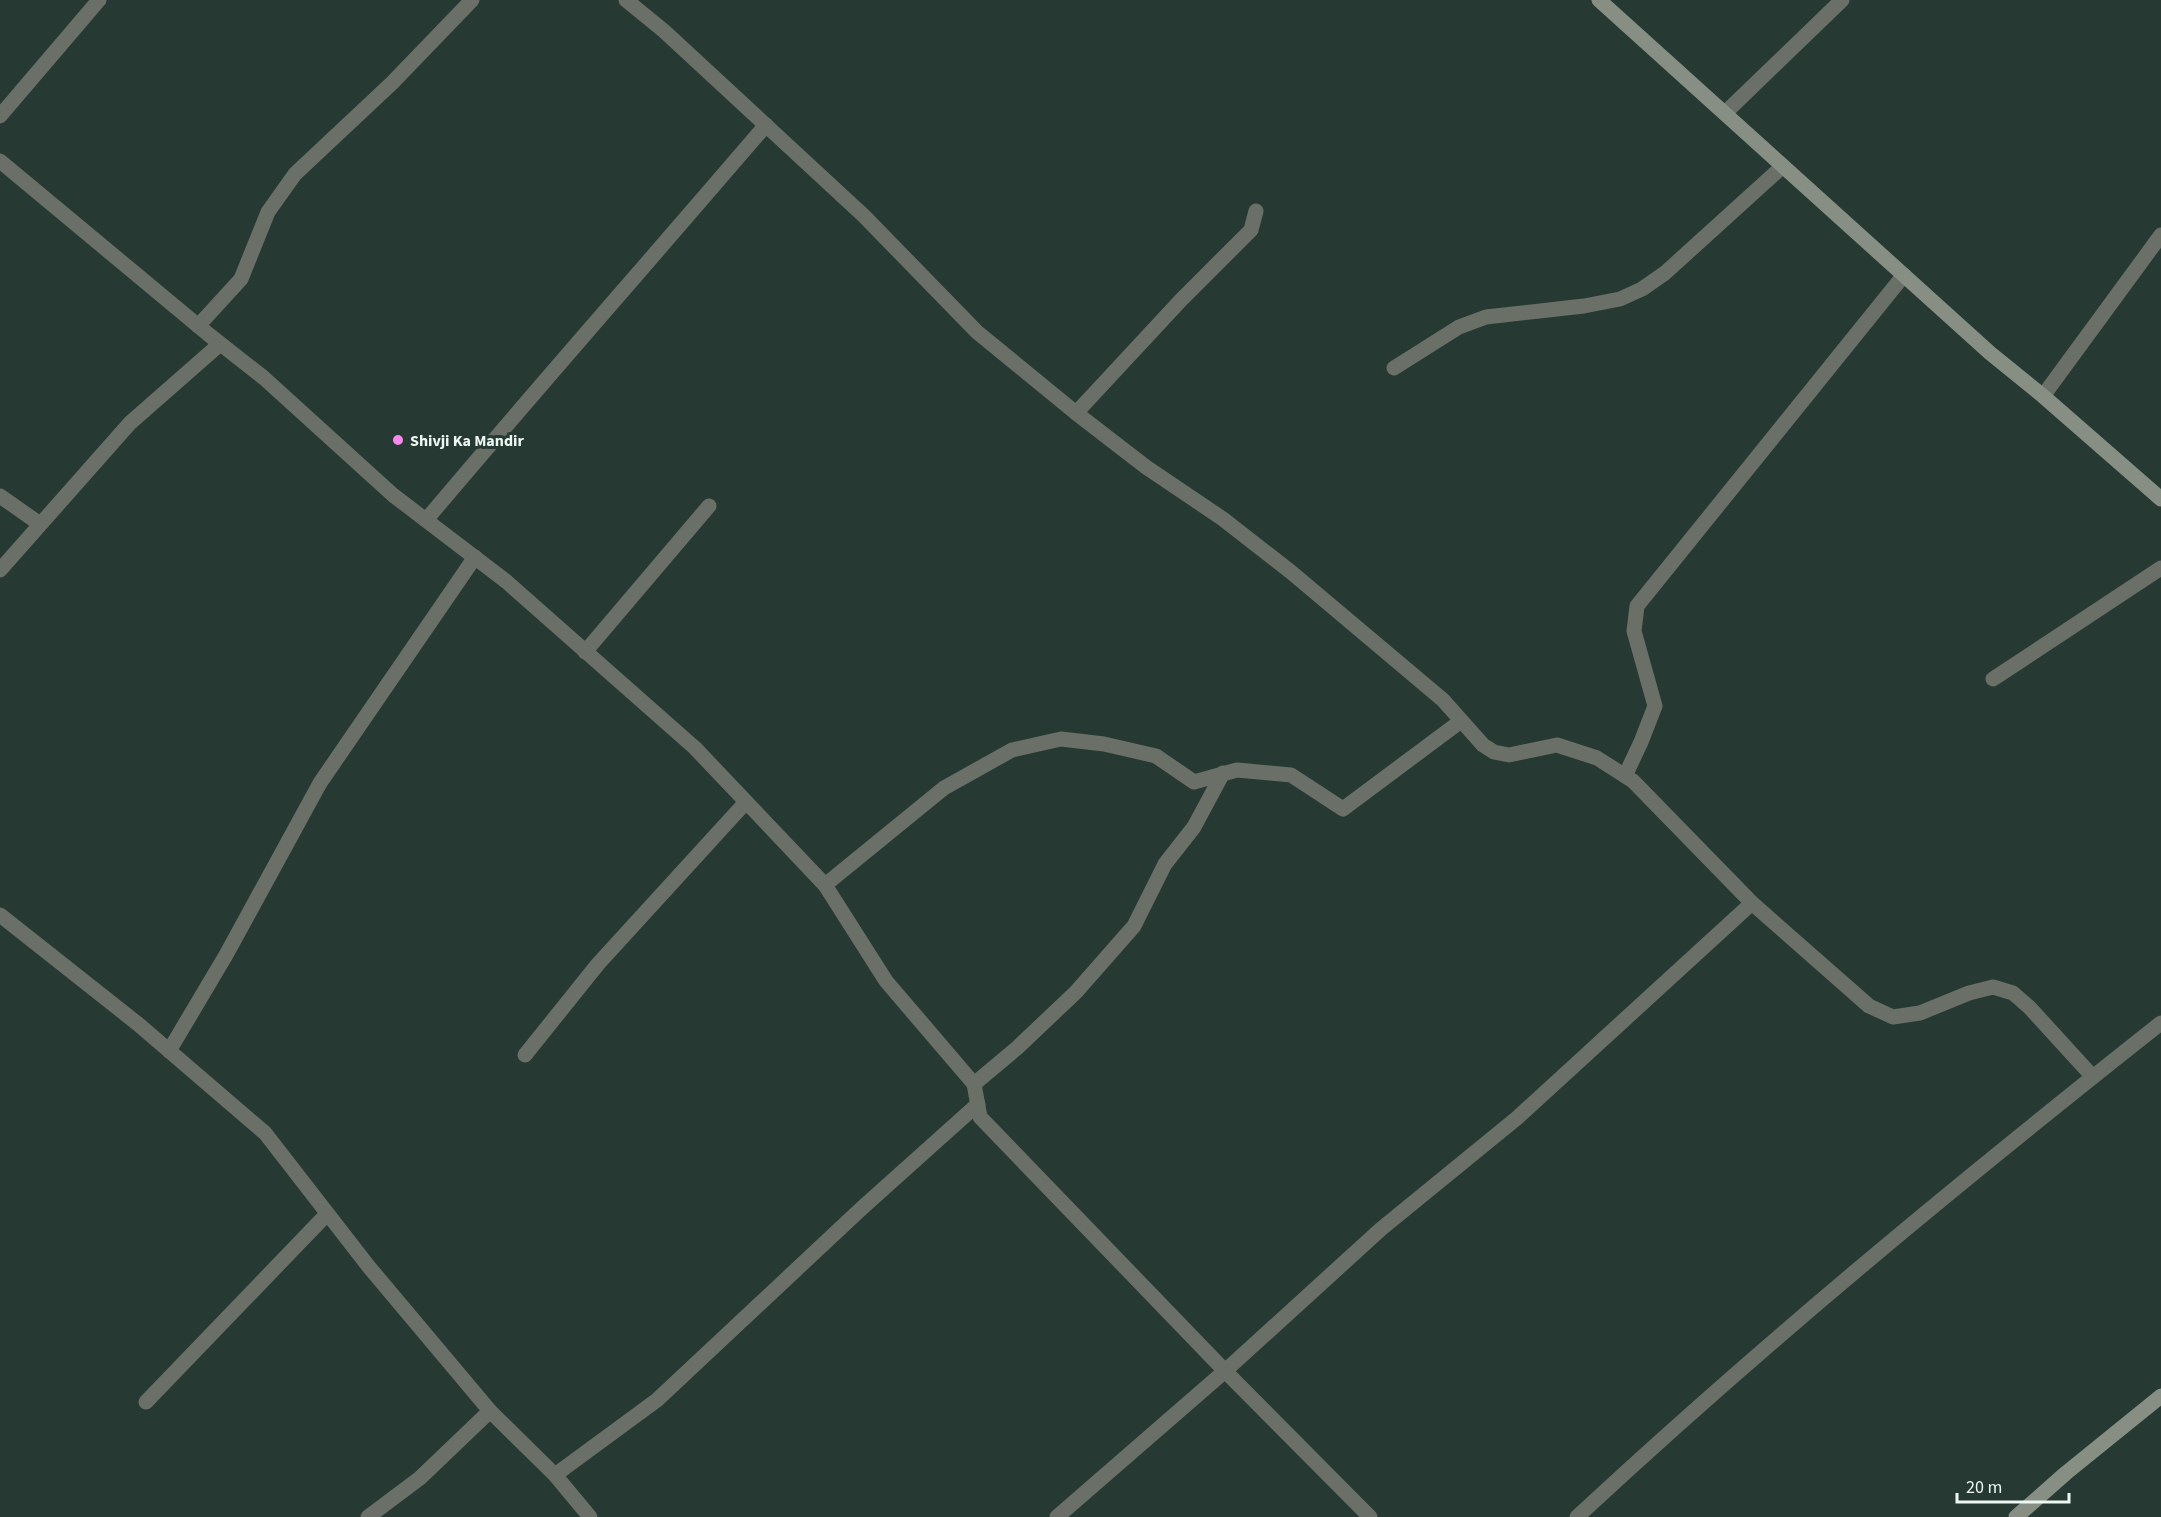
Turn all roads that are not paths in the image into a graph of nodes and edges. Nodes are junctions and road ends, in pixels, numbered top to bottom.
1 (99, 0) edge
2 (472, 0) edge
3 (626, 0) edge
4 (1599, 0) edge
5 (1842, 0) edge
6 (1725, 113) junction
7 (0, 116) edge
8 (766, 125) junction
9 (0, 161) edge
10 (1783, 166) junction
11 (1256, 211) dead end
12 (2161, 235) edge
13 (1904, 275) junction
14 (198, 326) junction
15 (220, 344) junction
16 (1394, 368) dead end
17 (2043, 396) junction
18 (1076, 413) junction
19 (0, 496) edge
20 (2161, 499) edge
21 (709, 506) dead end
22 (426, 520) junction
23 (40, 524) junction
24 (475, 557) junction
25 (2161, 568) edge
26 (0, 570) edge
27 (585, 652) junction
28 (1993, 679) dead end
29 (1461, 721) junction
30 (1223, 773) junction
31 (1625, 776) junction
32 (746, 802) junction
33 (825, 885) junction
34 (1752, 903) junction
35 (0, 915) edge
36 (2161, 1023) edge
37 (169, 1051) junction
38 (525, 1055) dead end
39 (2093, 1077) junction
40 (974, 1084) junction
41 (978, 1104) junction
42 (327, 1214) junction
43 (1225, 1371) junction
44 (2161, 1396) edge
45 (146, 1402) dead end
46 (490, 1411) junction
47 (555, 1474) junction
48 (368, 1517) edge
49 (590, 1517) edge
50 (1057, 1517) edge
51 (1370, 1517) edge
52 (1577, 1517) edge
53 (2016, 1517) edge

1 - 7 street
2 - 14 street
3 - 8 street
4 - 6 street
5 - 6 street
6 - 10 street
8 - 18 street
8 - 22 street
9 - 14 street
10 - 13 street
10 - 16 street
11 - 18 street
12 - 17 street
13 - 17 street
13 - 31 street
14 - 15 street
15 - 22 street
15 - 23 street
17 - 20 street
18 - 29 street
19 - 23 street
21 - 27 street
22 - 24 street
23 - 26 street
24 - 27 street
24 - 37 street
25 - 28 street
27 - 32 street
29 - 30 street
29 - 31 street
30 - 33 street
30 - 40 street
31 - 34 street
32 - 33 street
32 - 38 street
33 - 40 street
34 - 39 street
34 - 43 street
35 - 37 street
36 - 39 street
37 - 42 street
39 - 52 street
40 - 41 street
41 - 43 street
41 - 47 street
42 - 45 street
42 - 46 street
43 - 50 street
43 - 51 street
44 - 53 street
46 - 47 street
46 - 48 street
47 - 49 street

